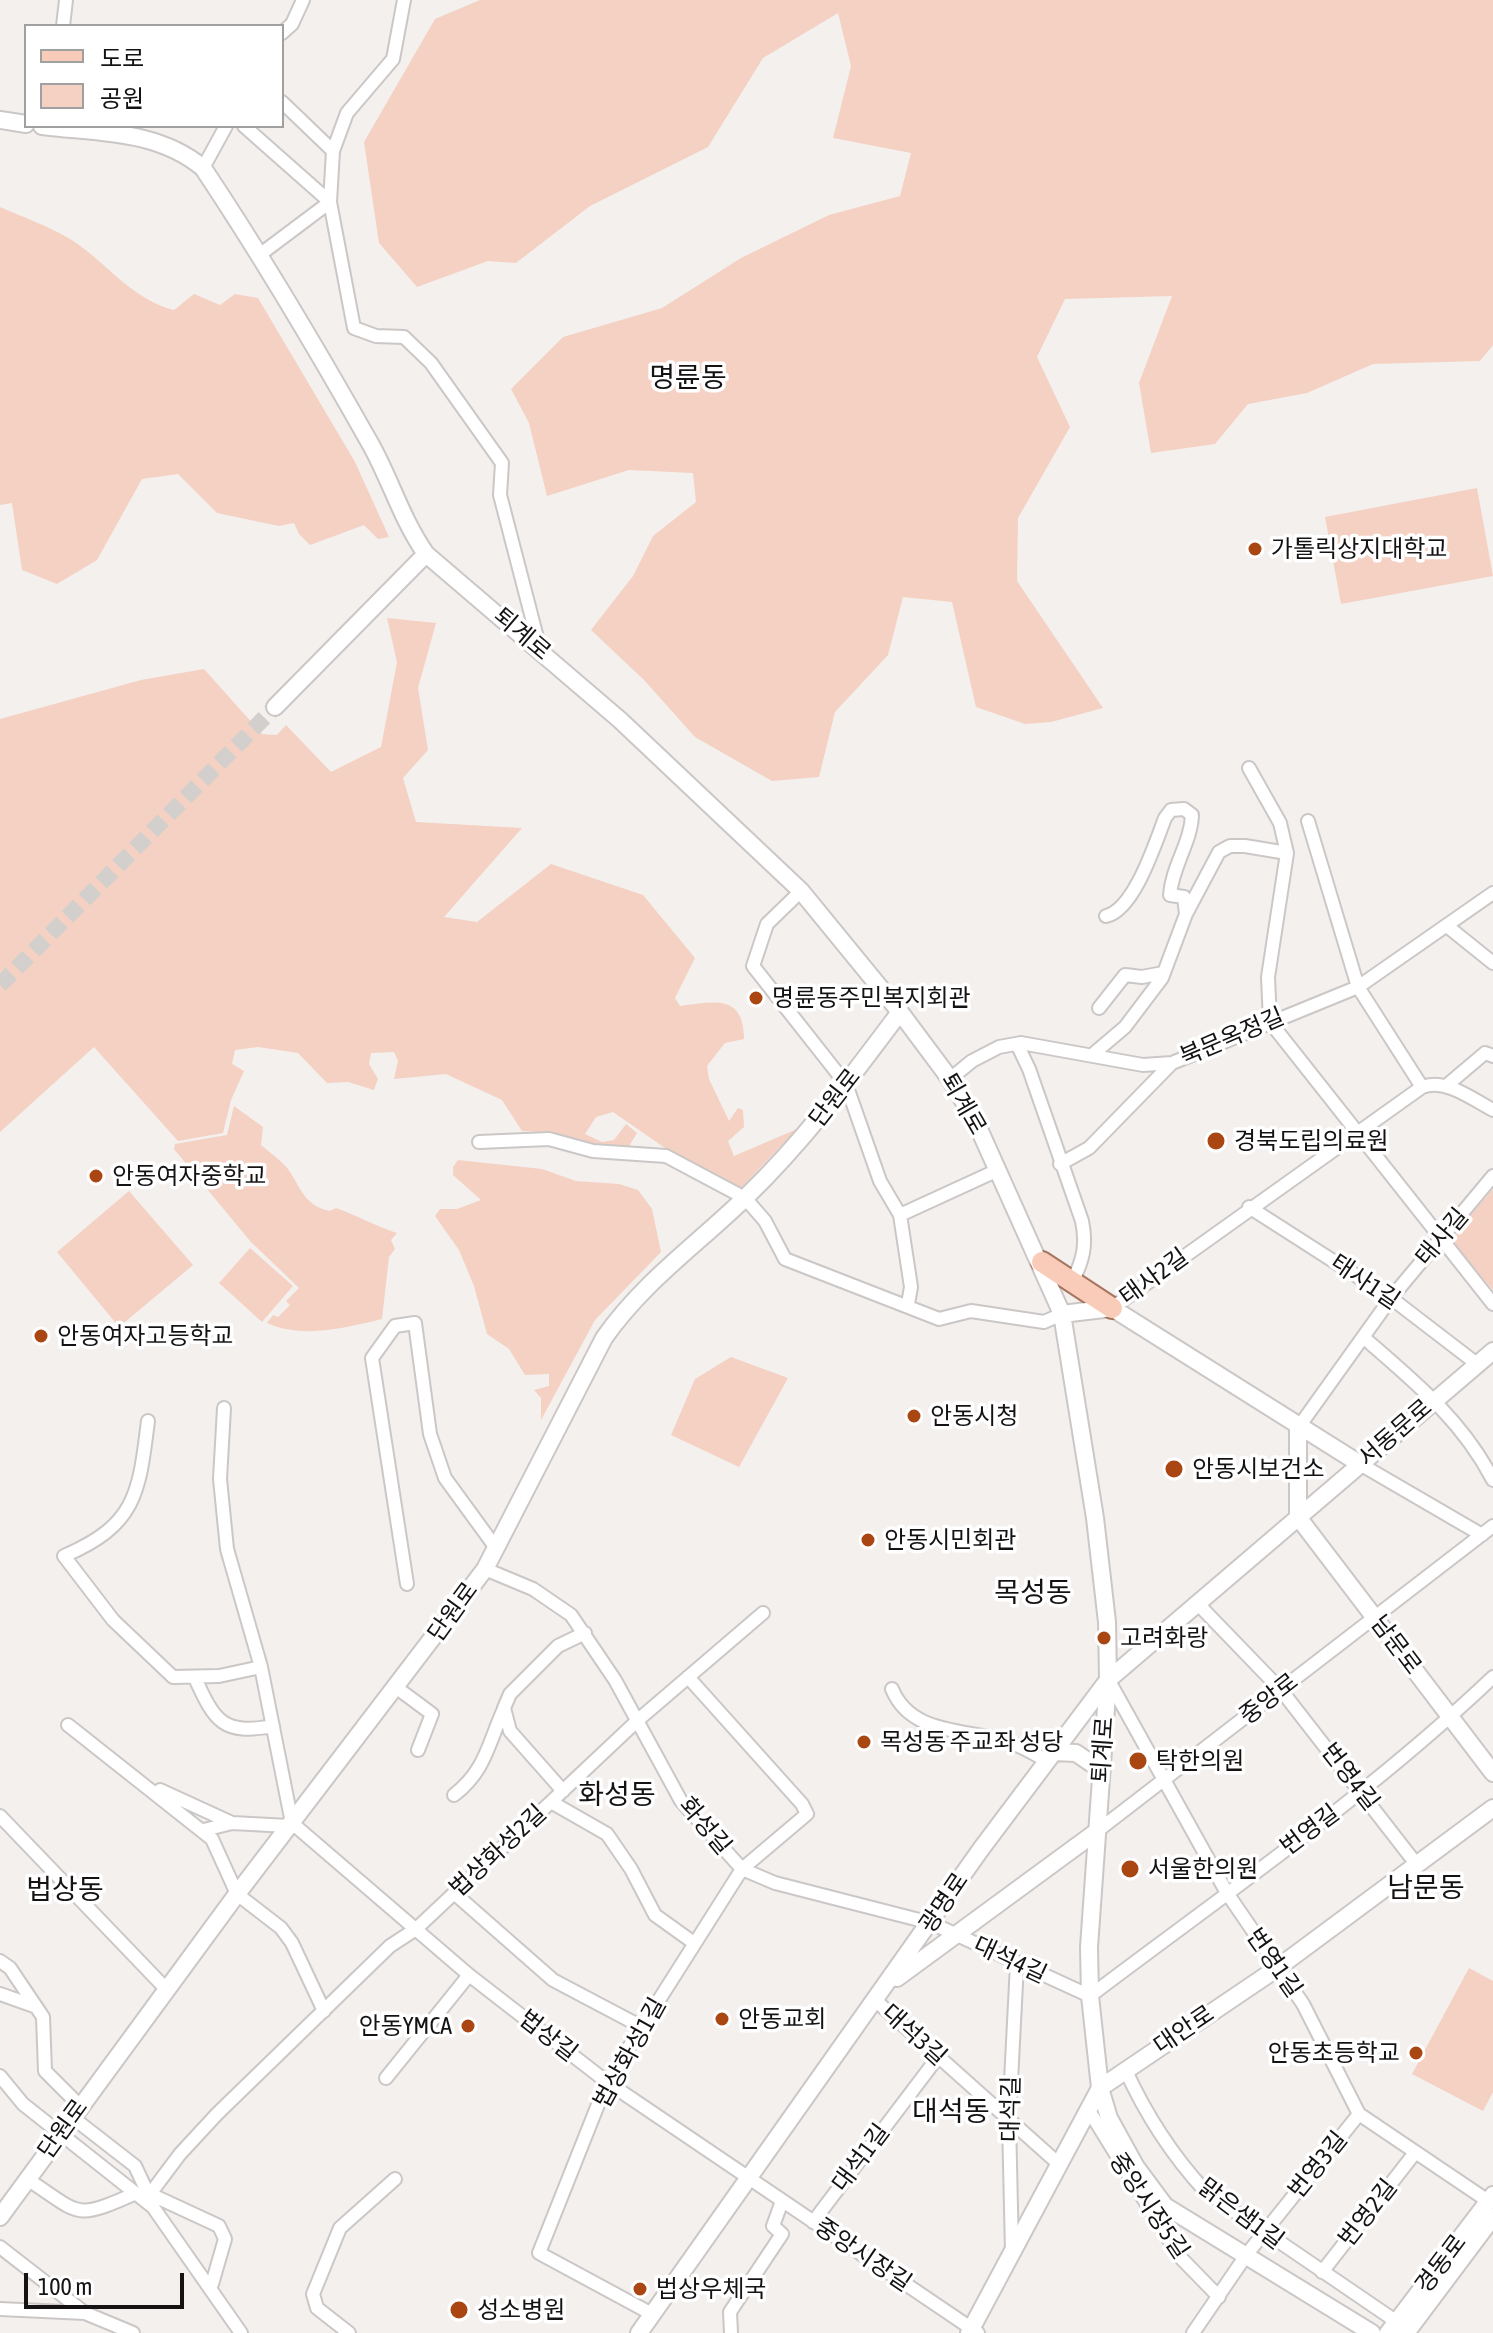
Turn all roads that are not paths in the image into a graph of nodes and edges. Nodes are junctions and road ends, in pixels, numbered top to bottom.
1 (66, 0) edge
2 (303, 0) edge
3 (404, 0) edge
4 (63, 24) edge
5 (284, 31) edge
6 (284, 104) edge
7 (0, 120) edge
8 (24, 124) edge
9 (60, 128) edge
10 (225, 128) edge
11 (246, 128) edge
12 (333, 151) junction
13 (203, 168) junction
14 (330, 202) junction
15 (258, 256) junction
16 (426, 554) junction
17 (540, 649) junction
18 (275, 707) tunnel mouth
19 (1249, 768) dead end
20 (1308, 821) dead end
21 (1287, 853) junction
22 (801, 891) junction
23 (1493, 893) edge
24 (1186, 914) junction
25 (1106, 916) dead end
26 (1447, 926) junction
27 (1493, 963) edge
28 (1163, 973) junction
29 (1358, 987) junction
30 (1099, 1008) dead end
31 (900, 1012) junction
32 (1270, 1022) junction
33 (1017, 1044) junction
34 (1092, 1055) junction
35 (1493, 1056) edge
36 (1172, 1063) junction
37 (950, 1079) junction
38 (846, 1084) junction
39 (1446, 1086) junction
40 (1422, 1087) junction
41 (1493, 1110) edge
42 (1356, 1133) junction
43 (479, 1142) dead end
44 (1060, 1164) junction
45 (998, 1170) junction
46 (1493, 1176) edge
47 (745, 1198) junction
48 (1249, 1207) junction
49 (900, 1215) junction
50 (1439, 1239) junction
51 (1042, 1262) junction
52 (1072, 1282) junction
53 (1391, 1298) junction
54 (908, 1304) junction
55 (1493, 1304) edge
56 (1112, 1308) junction
57 (1062, 1314) junction
58 (1363, 1337) junction
59 (1493, 1351) edge
60 (1477, 1364) junction
61 (1435, 1398) junction
62 (224, 1408) dead end
63 (148, 1421) dead end
64 (1298, 1428) junction
65 (1360, 1464) junction
66 (1493, 1480) edge
67 (1298, 1517) junction
68 (1493, 1526) edge
69 (1482, 1535) junction
70 (496, 1548) junction
71 (485, 1569) junction
72 (407, 1584) dead end
73 (1197, 1603) junction
74 (763, 1613) dead end
75 (1375, 1618) junction
76 (585, 1633) junction
77 (261, 1667) junction
78 (688, 1677) junction
79 (1493, 1677) edge
80 (195, 1678) junction
81 (1108, 1680) junction
82 (397, 1688) junction
83 (892, 1689) dead end
84 (1281, 1690) junction
85 (504, 1708) junction
86 (1451, 1717) junction
87 (638, 1720) junction
88 (68, 1725) dead end
89 (273, 1726) junction
90 (418, 1750) dead end
91 (1050, 1756) junction
92 (1101, 1770) junction
93 (1493, 1773) edge
94 (1163, 1781) junction
95 (153, 1789) junction
96 (1362, 1790) junction
97 (563, 1791) junction
98 (454, 1795) dead end
99 (551, 1802) junction
100 (1493, 1808) edge
101 (0, 1816) edge
102 (232, 1823) junction
103 (291, 1824) junction
104 (204, 1830) junction
105 (1096, 1832) junction
106 (1417, 1865) junction
107 (742, 1869) junction
108 (454, 1893) junction
109 (1227, 1893) junction
110 (237, 1894) junction
111 (931, 1923) junction
112 (416, 1929) junction
113 (958, 1936) junction
114 (694, 1943) junction
115 (0, 1955) edge
116 (1017, 1964) junction
117 (5, 1965) edge
118 (1276, 1969) junction
119 (469, 1975) junction
120 (889, 1983) junction
121 (168, 1991) junction
122 (0, 1994) edge
123 (1090, 1996) junction
124 (875, 2000) junction
125 (34, 2006) junction
126 (324, 2011) junction
127 (642, 2027) junction
128 (938, 2057) junction
129 (1125, 2069) junction
130 (0, 2076) edge
131 (386, 2078) dead end
132 (607, 2082) junction
133 (1100, 2088) junction
134 (1088, 2109) junction
135 (76, 2111) junction
136 (1359, 2114) junction
137 (1009, 2120) junction
138 (61, 2132) junction
139 (1414, 2154) junction
140 (1060, 2165) junction
141 (747, 2177) junction
142 (27, 2179) junction
143 (395, 2179) dead end
144 (134, 2194) junction
145 (152, 2201) junction
146 (782, 2201) junction
147 (1491, 2205) edge
148 (0, 2217) edge
149 (813, 2222) junction
150 (1264, 2232) junction
151 (0, 2247) edge
152 (1247, 2254) junction
153 (1012, 2255) junction
154 (1322, 2272) junction
155 (212, 2284) dead end
156 (1219, 2297) junction
157 (0, 2309) edge
158 (85, 2313) junction
159 (652, 2314) junction
160 (1402, 2330) edge
161 (973, 2331) edge
162 (133, 2333) edge
163 (241, 2333) edge
164 (349, 2333) edge
165 (639, 2333) edge
166 (731, 2333) edge
167 (1193, 2333) edge
168 (1372, 2333) edge

1 - 4 street
2 - 5 street
3 - 12 street
6 - 12 street
7 - 8 street
9 - 13 street, 퇴계로
10 - 13 street
11 - 14 street
12 - 14 street
13 - 15 street, 퇴계로
14 - 15 street
14 - 17 street
15 - 16 street, 퇴계로
16 - 17 street, 퇴계로
16 - 18 street
17 - 22 street, 퇴계로
19 - 21 street
20 - 29 street
21 - 24 street
21 - 32 street
22 - 31 street, 퇴계로
22 - 38 street
23 - 26 street, 북문옥정길
24 - 25 street
24 - 28 street
26 - 27 street
26 - 29 street, 북문옥정길
28 - 30 street
28 - 34 street
29 - 32 street, 북문옥정길
29 - 40 street
31 - 37 street, 퇴계로
31 - 38 street, 단원로
32 - 36 street, 북문옥정길
32 - 42 street
33 - 34 street, 북문옥정길
33 - 37 street, 북문옥정길
33 - 44 street
34 - 36 street, 북문옥정길
35 - 39 street
36 - 44 street
37 - 45 street, 퇴계로
38 - 47 street, 단원로
38 - 49 street
39 - 40 street
39 - 41 street
40 - 42 street, 태사2길
42 - 48 street, 태사2길
42 - 50 street
43 - 47 street
44 - 52 street
45 - 49 street
45 - 51 street, 퇴계로
46 - 50 street, 태사길
47 - 54 street
47 - 70 street, 단원로
48 - 53 street, 태사1길
48 - 56 street, 태사2길
49 - 54 street
50 - 53 street, 태사길
50 - 55 street
51 - 52 main road
51 - 57 street, 퇴계로
52 - 56 main road
53 - 58 street, 태사길
53 - 60 street, 태사1길
54 - 57 street
56 - 57 street
56 - 64 street, 태사2길
57 - 81 street, 퇴계로
58 - 61 street
58 - 64 street, 태사길
59 - 60 street, 서동문로
60 - 61 street, 서동문로
61 - 65 street, 서동문로
61 - 66 street
62 - 77 street
63 - 80 street
64 - 65 street, 태사2길
64 - 67 street
65 - 67 street, 서동문로
65 - 69 street
67 - 73 street, 광명로
67 - 75 street, 남문로
68 - 69 street, 중앙로
69 - 75 street, 중앙로
70 - 71 street, 단원로
70 - 72 street
71 - 76 street, 화성길
71 - 82 street, 단원로
73 - 81 street, 광명로
73 - 84 street
74 - 78 street, 법상화성2길
75 - 84 street, 중앙로
75 - 86 street, 남문로
76 - 85 street
76 - 87 street, 화성길
77 - 80 street
77 - 89 street
78 - 87 street, 법상화성2길
78 - 107 street, 법상화성1길
79 - 86 street, 번영길
80 - 89 street
81 - 91 street, 광명로
81 - 92 street, 퇴계로
81 - 94 street, 번영1길
82 - 90 street
82 - 103 street, 단원로
83 - 91 street
84 - 94 street, 중앙로
84 - 96 street, 번영4길
85 - 97 street
85 - 98 street
86 - 93 street, 남문로
86 - 96 street, 번영길
87 - 97 street, 법상화성2길
87 - 107 street, 화성길
88 - 95 street
89 - 103 street
91 - 92 street
91 - 111 street, 광명로
92 - 105 street, 퇴계로
94 - 105 street, 중앙로
94 - 109 street, 번영1길
95 - 102 street
95 - 104 street
96 - 106 street, 번영4길
96 - 109 street, 번영길
97 - 99 street, 법상화성2길
99 - 108 street, 법상화성2길
99 - 114 street
100 - 106 street, 대안로
101 - 121 street
102 - 103 street
102 - 104 street
103 - 110 street, 단원로
103 - 112 street, 법상길
104 - 110 street
105 - 113 street, 중앙로
105 - 123 street, 퇴계로
106 - 118 street, 대안로
107 - 111 street, 화성길
107 - 114 street, 법상화성1길
108 - 112 street, 법상화성2길
108 - 127 street
109 - 118 street, 번영1길
109 - 123 street, 번영길
110 - 121 street, 단원로
110 - 126 street
111 - 113 street, 대석4길
111 - 120 street, 광명로
112 - 119 street, 법상길
112 - 126 street, 법상화성2길
113 - 116 street, 대석4길
113 - 120 street, 중앙로
114 - 127 street, 법상화성1길
115 - 117 street
116 - 123 street, 대석4길
116 - 137 street, 대석길
117 - 125 street
118 - 129 street, 대안로
118 - 136 street, 번영1길
119 - 131 street
119 - 132 street, 법상길
120 - 124 street, 광명로
121 - 135 street, 단원로
122 - 125 street
123 - 133 street, 퇴계로
124 - 128 street, 대석3길
124 - 141 street, 광명로
125 - 135 street
126 - 145 street, 법상화성2길
127 - 132 street, 법상화성1길
128 - 137 street, 대석3길
128 - 149 street, 대석1길
129 - 133 street, 대안로
129 - 150 street, 맑은샘1길
130 - 138 street
132 - 141 street, 법상길
132 - 159 street, 법상화성1길
133 - 134 street, 대안로
133 - 152 street, 퇴계로
134 - 140 street, 대안로
134 - 156 street, 중앙시장5길
135 - 138 street, 단원로
135 - 145 street
136 - 139 street, 번영1길
136 - 150 street, 번영3길
137 - 140 street, 대석3길
137 - 153 street, 대석길
138 - 142 street, 단원로
138 - 144 street
139 - 147 street, 번영1길
139 - 154 street, 번영2길
140 - 153 street, 대안로
141 - 146 street, 중앙시장길
141 - 159 street, 광명로
142 - 144 street
142 - 148 street, 단원로
143 - 164 street
144 - 145 street
145 - 155 street
145 - 163 street
146 - 149 street, 중앙시장길
146 - 166 street
147 - 160 street, 경동로
149 - 161 street, 중앙시장길
150 - 152 street, 번영3길
150 - 154 street, 맑은샘1길
151 - 158 street
152 - 156 street, 번영3길
152 - 168 street, 퇴계로
153 - 161 street, 대안로
154 - 160 street, 맑은샘1길
156 - 167 street, 번영3길
157 - 158 street
158 - 162 street
159 - 165 street, 광명로

